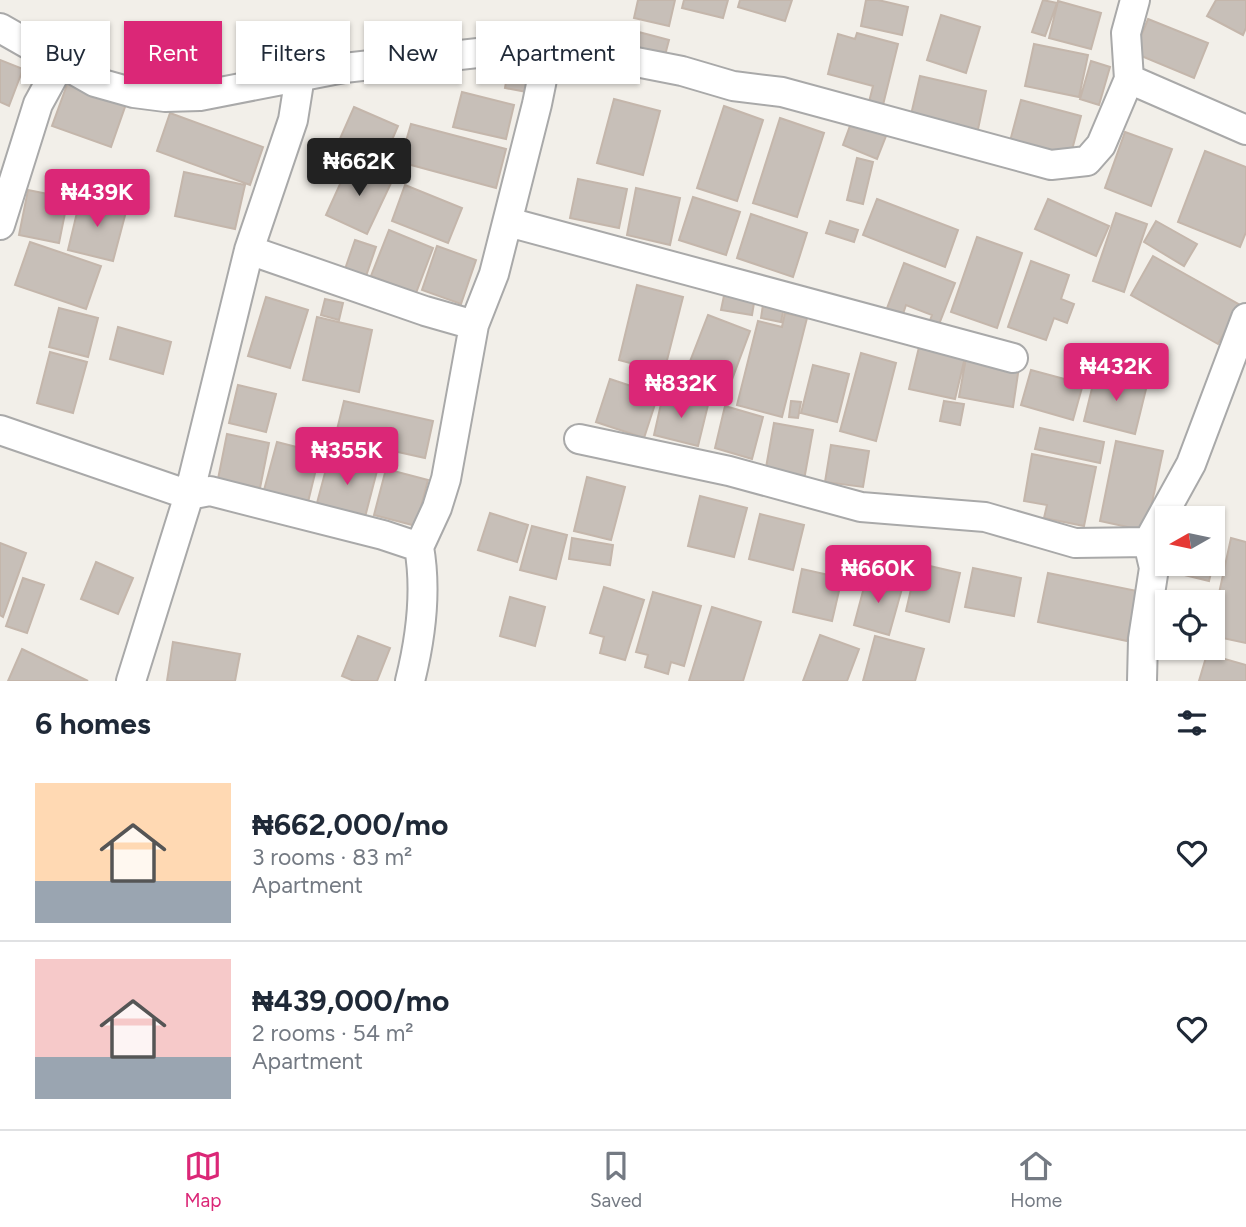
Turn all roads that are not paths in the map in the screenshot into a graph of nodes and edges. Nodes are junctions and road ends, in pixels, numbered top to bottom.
1 (1135, 0) edge
2 (0, 28) edge
3 (21, 40) edge
4 (476, 53) edge
5 (640, 63) edge
6 (350, 67) edge
7 (1129, 79) junction
8 (49, 84) edge
9 (102, 84) edge
10 (260, 84) edge
11 (299, 84) edge
12 (541, 84) edge
13 (1246, 130) edge
14 (508, 222) junction
15 (0, 225) edge
16 (248, 250) junction
17 (1246, 318) edge
18 (474, 325) junction
19 (1013, 358) dead end
20 (0, 430) edge
21 (579, 439) dead end
22 (189, 495) junction
23 (1148, 542) junction
24 (419, 547) junction
25 (131, 681) edge
26 (410, 681) edge
27 (1142, 681) edge

1 - 7 street
2 - 3 street
4 - 6 street
5 - 7 street
7 - 13 street
8 - 15 street
9 - 10 street
11 - 16 street
12 - 14 street
14 - 18 street
14 - 19 street
16 - 18 street
16 - 22 street
17 - 23 street
18 - 24 street
20 - 22 street
21 - 23 street
22 - 24 street
22 - 25 street
23 - 27 street
24 - 26 street

